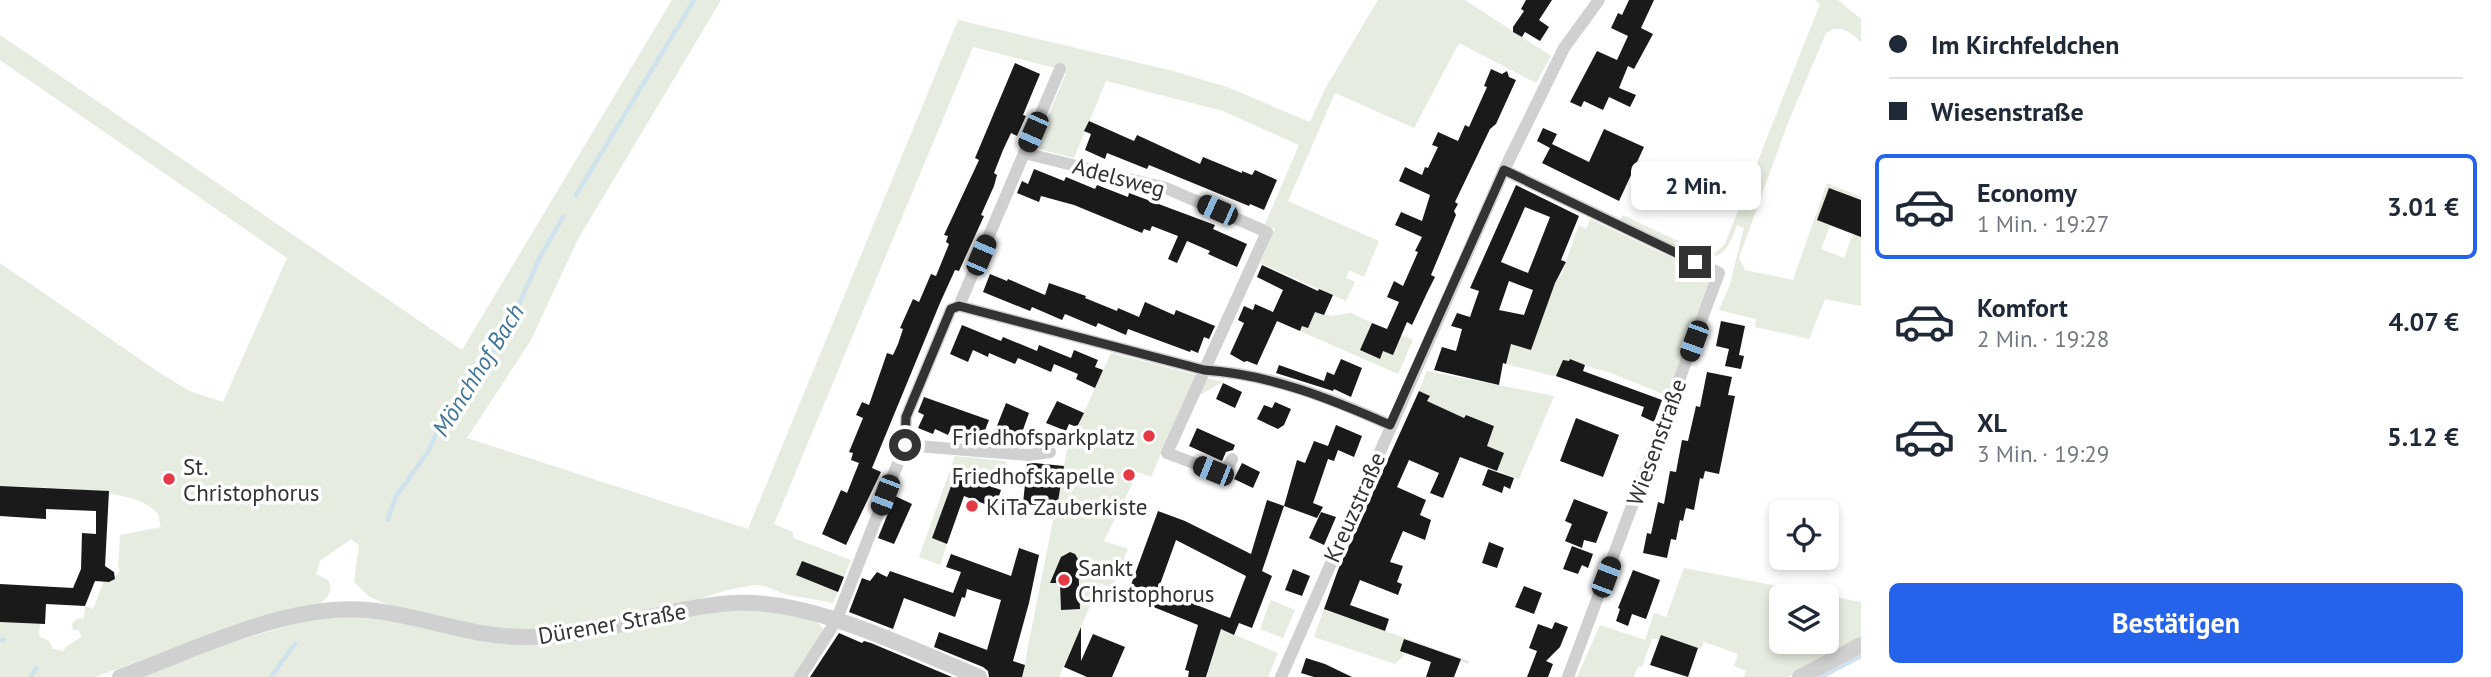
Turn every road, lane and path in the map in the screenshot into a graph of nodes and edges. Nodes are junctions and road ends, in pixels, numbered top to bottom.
1 (1599, 0) edge
2 (1060, 69) dead end
3 (1024, 153) junction
4 (1504, 170) junction
5 (959, 306) junction
6 (1204, 370) junction
7 (1390, 425) junction
8 (905, 445) junction
9 (1050, 452) dead end
10 (1232, 459) dead end
11 (836, 621) junction
12 (1861, 645) edge
13 (120, 677) edge
14 (800, 677) edge
15 (979, 677) edge
16 (1281, 677) edge
17 (1568, 677) edge
18 (1800, 677) edge

1 - 4 street, Kreuzstraße
2 - 3 street
3 - 5 street
3 - 6 street, Adelsweg
4 - 7 street, Kreuzstraße
4 - 17 street, Wiesenstraße
5 - 6 street
5 - 8 street
6 - 7 street
6 - 10 street
7 - 16 street, Kreuzstraße
8 - 9 street
8 - 11 street
11 - 13 street, Dürener Straße
11 - 14 street
11 - 15 street, Dürener Straße
12 - 18 street

